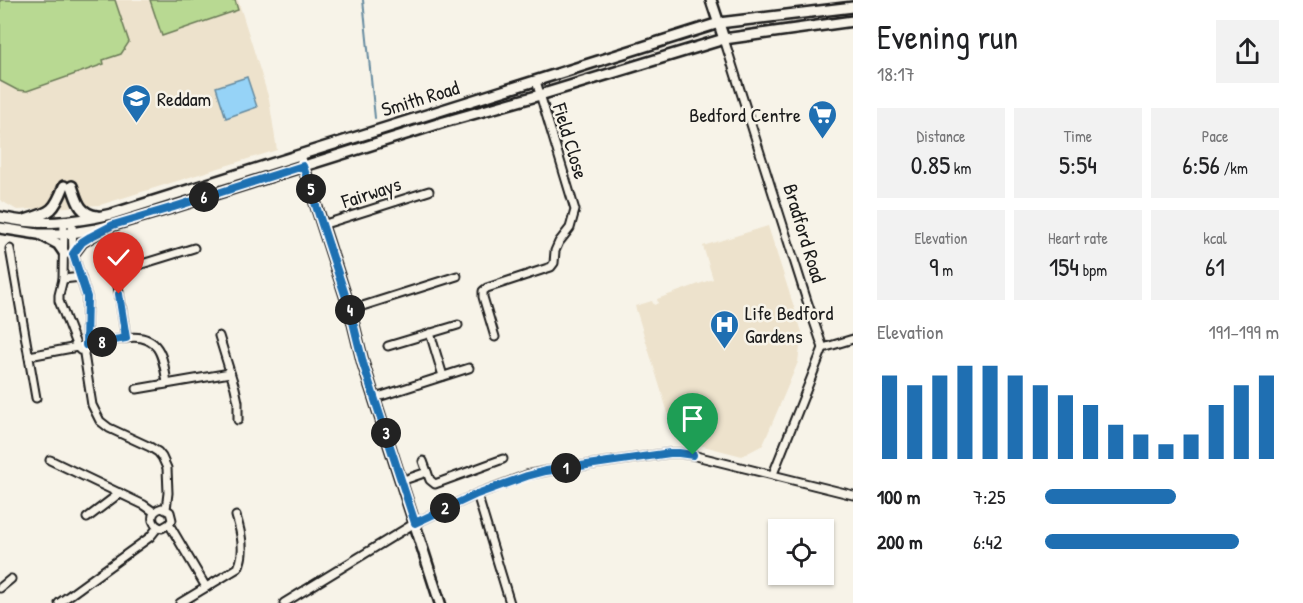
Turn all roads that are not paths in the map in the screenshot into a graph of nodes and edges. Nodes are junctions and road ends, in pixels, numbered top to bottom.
1 (711, 0) edge
2 (853, 7) edge
3 (853, 21) edge
4 (719, 23) junction
5 (724, 39) junction
6 (536, 81) junction
7 (540, 95) junction
8 (300, 155) junction
9 (303, 166) junction
10 (429, 190) dead end
11 (104, 216) junction
12 (0, 217) edge
13 (20, 222) junction
14 (68, 222) junction
15 (113, 225) junction
16 (322, 225) junction
17 (0, 228) edge
18 (68, 233) junction
19 (38, 234) junction
20 (194, 248) dead end
21 (10, 249) dead end
22 (69, 254) junction
23 (457, 276) dead end
24 (81, 277) junction
25 (63, 279) junction
26 (350, 310) junction
27 (458, 325) dead end
28 (430, 333) junction
29 (219, 336) dead end
30 (495, 337) dead end
31 (126, 338) junction
32 (853, 339) edge
33 (86, 345) junction
34 (388, 346) dead end
35 (77, 347) junction
36 (823, 348) junction
37 (84, 354) junction
38 (29, 356) junction
39 (469, 368) dead end
40 (230, 373) junction
41 (443, 376) junction
42 (167, 383) junction
43 (137, 389) dead end
44 (36, 398) dead end
45 (375, 398) junction
46 (238, 420) dead end
47 (504, 459) dead end
48 (50, 460) dead end
49 (423, 461) dead end
50 (428, 472) junction
51 (773, 474) junction
52 (401, 481) junction
53 (120, 493) junction
54 (477, 494) junction
55 (853, 495) edge
56 (166, 509) junction
57 (154, 512) junction
58 (236, 516) dead end
59 (87, 518) dead end
60 (415, 523) junction
61 (169, 524) junction
62 (158, 527) junction
63 (11, 579) dead end
64 (206, 587) junction
65 (0, 588) edge
66 (59, 603) edge
67 (180, 603) edge
68 (284, 603) edge
69 (440, 603) edge
70 (510, 603) edge

1 - 4 main road, Bradford Road
2 - 4 main road, Smith Road
3 - 5 main road, Smith Road
4 - 5 main road, Bradford Road
4 - 6 main road, Smith Road
5 - 7 main road, Smith Road
5 - 36 street, Bradford Road
6 - 7 street, Field Close
6 - 8 main road, Smith Road
7 - 9 main road, Smith Road
7 - 30 street, Field Close
8 - 9 main road
8 - 11 main road, Smith Road
9 - 15 main road, Smith Road
9 - 16 main road
10 - 16 street, Fairways
11 - 13 main road
11 - 14 main road, Smith Road
12 - 13 main road, Smith Road
13 - 14 main road, Smith Road
14 - 18 street
15 - 18 main road, Smith Road
15 - 22 main road
16 - 26 main road
17 - 19 main road, Smith Road
18 - 19 main road, Smith Road
18 - 22 street
19 - 22 main road
20 - 31 street
21 - 38 street
22 - 24 street
22 - 25 street
23 - 26 street
24 - 25 street
24 - 33 street
25 - 35 street
26 - 45 main road
27 - 28 street
28 - 34 street
28 - 41 street
29 - 40 street
31 - 33 street
31 - 42 street
32 - 36 street
33 - 35 street
33 - 37 street
35 - 37 street
35 - 38 street
36 - 51 street
37 - 56 street
38 - 44 street
39 - 41 street
40 - 42 street
40 - 46 street
41 - 45 street
42 - 43 street
45 - 52 main road
47 - 50 street
48 - 53 street
49 - 50 street
50 - 52 street
51 - 54 street
51 - 55 street
52 - 60 main road
53 - 57 street
53 - 59 street
54 - 60 street
54 - 70 street
56 - 57 street
56 - 61 street
57 - 62 street
58 - 64 street
60 - 68 street
60 - 69 main road
61 - 62 street
61 - 64 street
62 - 66 street
63 - 65 street
64 - 67 street

